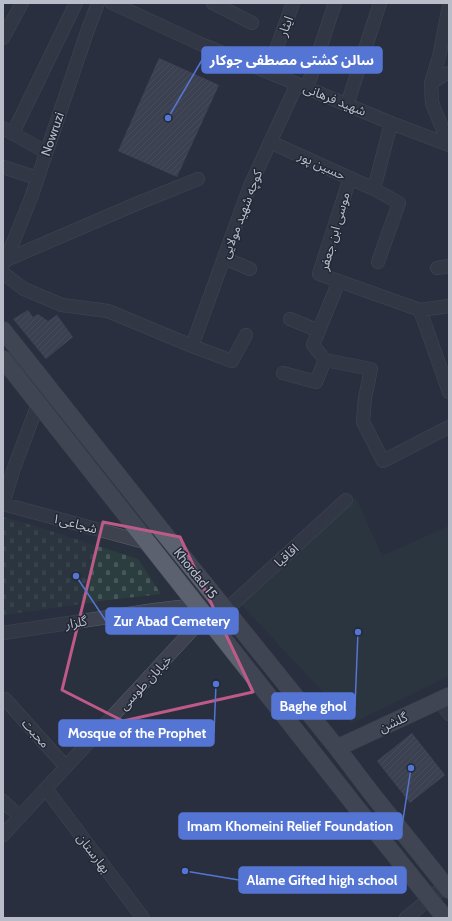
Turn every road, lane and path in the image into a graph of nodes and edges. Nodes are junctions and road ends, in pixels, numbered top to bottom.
1 (22, 3) edge
2 (76, 3) edge
3 (98, 3) edge
4 (112, 3) edge
5 (213, 3) edge
6 (293, 3) edge
7 (335, 3) edge
8 (380, 3) edge
9 (449, 6) edge
10 (252, 23) dead end
11 (3, 38) edge
12 (268, 72) junction
13 (449, 73) edge
14 (431, 83) junction
15 (302, 86) junction
16 (347, 105) junction
17 (391, 123) junction
18 (8, 131) edge
19 (270, 142) junction
20 (449, 145) edge
21 (46, 152) junction
22 (3, 167) edge
23 (37, 178) junction
24 (350, 178) junction
25 (198, 179) dead end
26 (374, 189) junction
27 (224, 258) junction
28 (4, 262) edge
29 (378, 262) dead end
30 (250, 269) dead end
31 (3, 272) edge
32 (339, 281) junction
33 (449, 306) edge
34 (420, 310) junction
35 (290, 319) dead end
36 (3, 330) edge
37 (319, 331) junction
38 (246, 335) dead end
39 (192, 346) junction
40 (25, 358) junction
41 (325, 360) junction
42 (7, 365) edge
43 (283, 373) dead end
44 (449, 392) edge
45 (38, 404) junction
46 (449, 427) edge
47 (8, 465) edge
48 (346, 500) dead end
49 (3, 504) edge
50 (148, 543) junction
51 (201, 610) junction
52 (226, 610) junction
53 (3, 634) edge
54 (5, 699) dead end
55 (446, 703) edge
56 (337, 748) junction
57 (66, 767) junction
58 (46, 789) junction
59 (3, 801) edge
60 (20, 817) junction
61 (3, 835) edge
62 (448, 887) edge
63 (430, 899) junction
64 (143, 918) edge
65 (406, 918) edge
66 (445, 918) edge

1 - 11 street
2 - 18 street
3 - 21 street, Nowruzi
4 - 12 street, شهید فرهانی
5 - 10 street
6 - 12 street, ایثار
7 - 15 street, کوچه شهید مولایی
8 - 16 street
9 - 14 street
12 - 15 street, شهید فرهانی
13 - 14 street
14 - 20 street
15 - 16 street, شهید فرهانی
15 - 19 street, کوچه شهید مولایی
16 - 17 street, شهید فرهانی
17 - 20 street, شهید فرهانی
17 - 26 street
18 - 21 street
19 - 24 street, حسین پور
19 - 27 street, کوچه شهید مولایی
21 - 23 street, Nowruzi
22 - 23 street
23 - 28 street, Nowruzi
24 - 26 street, حسین پور
24 - 32 street, موسی ابن جعفر
25 - 28 street
26 - 29 street, حسین پور
27 - 30 street
27 - 39 street, کوچه شهید مولایی
31 - 39 street
32 - 34 street, موسی ابن جعفر
32 - 37 street
33 - 34 street
34 - 44 street
35 - 37 street
36 - 40 main road, Khordad 15
37 - 41 street
38 - 39 street
40 - 42 main road
40 - 52 main road, Khordad 15
41 - 43 street
41 - 46 street
42 - 45 main road, Khordad 15
45 - 47 street
45 - 50 main road, Khordad 15
47 - 49 street
48 - 52 street, اقاقیا
49 - 50 street, شجاعی۱
50 - 51 main road, Khordad 15
51 - 53 street, گلزار
51 - 57 street, خیابان طوسی
51 - 63 main road, Khordad 15
52 - 56 main road, Khordad 15
54 - 57 street, محبت
55 - 56 main road, گلشن
56 - 62 main road, Khordad 15
57 - 58 street, خیابان طوسی
58 - 60 street, خیابان طوسی
58 - 64 street, بهارستان
59 - 60 street
60 - 61 street, خیابان طوسی
62 - 63 street
63 - 65 street
63 - 66 main road, Khordad 15

